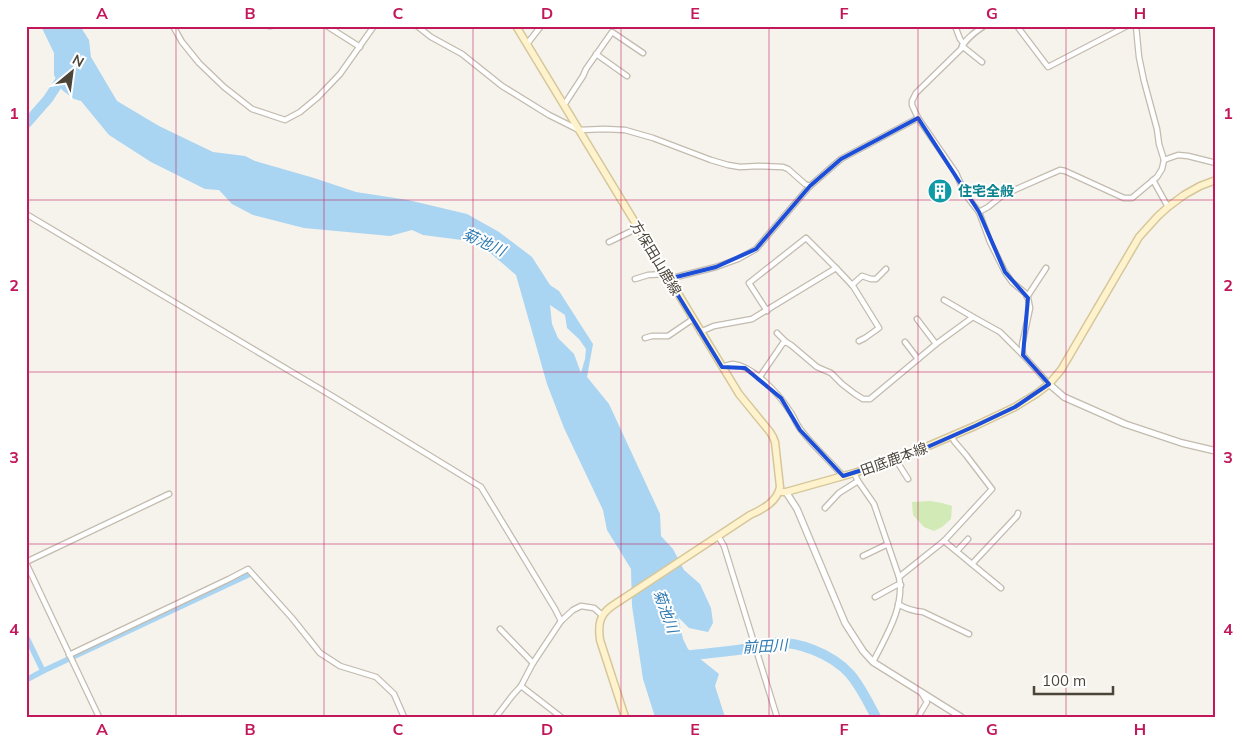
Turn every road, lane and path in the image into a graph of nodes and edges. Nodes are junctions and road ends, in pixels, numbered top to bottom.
1 (172, 26) edge
2 (327, 26) edge
3 (374, 26) edge
4 (416, 26) edge
5 (516, 26) edge
6 (541, 26) edge
7 (955, 26) edge
8 (984, 26) edge
9 (1017, 26) edge
10 (1127, 26) edge
11 (1136, 26) edge
12 (527, 44) junction
13 (963, 44) junction
14 (360, 47) junction
15 (643, 53) dead end
16 (596, 54) junction
17 (982, 62) dead end
18 (627, 76) dead end
19 (564, 105) junction
20 (918, 118) junction
21 (579, 130) junction
22 (1164, 160) junction
23 (1216, 163) edge
24 (1154, 180) junction
25 (1216, 180) edge
26 (810, 186) junction
27 (1168, 207) junction
28 (979, 212) junction
29 (26, 214) edge
30 (638, 228) junction
31 (609, 242) dead end
32 (836, 268) junction
33 (1046, 268) dead end
34 (886, 269) dead end
35 (667, 276) junction
36 (635, 279) dead end
37 (852, 285) junction
38 (1027, 297) junction
39 (944, 300) dead end
40 (766, 310) junction
41 (973, 317) junction
42 (693, 319) junction
43 (917, 319) dead end
44 (700, 332) junction
45 (777, 333) dead end
46 (645, 338) dead end
47 (859, 341) dead end
48 (786, 342) junction
49 (905, 342) dead end
50 (936, 344) junction
51 (1023, 354) junction
52 (918, 359) junction
53 (722, 367) junction
54 (760, 378) junction
55 (1049, 384) junction
56 (952, 436) junction
57 (1216, 451) edge
58 (896, 460) junction
59 (854, 473) junction
60 (843, 476) junction
61 (908, 479) dead end
62 (858, 481) junction
63 (779, 492) junction
64 (786, 492) junction
65 (169, 494) dead end
66 (825, 508) dead end
67 (1018, 512) dead end
68 (718, 536) junction
69 (968, 539) dead end
70 (944, 541) junction
71 (888, 544) junction
72 (957, 551) junction
73 (863, 556) dead end
74 (26, 563) edge
75 (972, 564) junction
76 (899, 576) junction
77 (901, 584) junction
78 (1001, 588) dead end
79 (875, 597) dead end
80 (898, 604) junction
81 (602, 615) junction
82 (561, 621) junction
83 (500, 628) dead end
84 (969, 634) dead end
85 (69, 655) junction
86 (533, 662) junction
87 (873, 662) junction
88 (521, 686) junction
89 (921, 692) junction
90 (98, 717) edge
91 (404, 717) edge
92 (496, 717) edge
93 (561, 717) edge
94 (625, 717) edge
95 (777, 717) edge
96 (918, 717) edge
97 (962, 717) edge

1 - 14 street
2 - 14 street
3 - 14 street
4 - 21 street
5 - 12 main road, 方保田山鹿線
6 - 12 street
7 - 13 street
8 - 13 street
9 - 10 street
11 - 22 street
12 - 19 main road, 方保田山鹿線
13 - 17 street
13 - 20 street
15 - 16 street
16 - 18 street
16 - 19 street
19 - 21 main road, 方保田山鹿線
20 - 26 street
20 - 28 street
21 - 26 street
21 - 30 main road, 方保田山鹿線
22 - 23 street
22 - 24 street
24 - 27 street
24 - 28 street
25 - 27 main road, 田底鹿本線
26 - 35 street
27 - 55 main road, 田底鹿本線
28 - 38 street
29 - 82 street
30 - 31 street
30 - 35 main road, 方保田山鹿線
32 - 37 street
32 - 40 street
32 - 40 street
33 - 38 street
34 - 37 street
35 - 36 street
35 - 42 main road, 方保田山鹿線
37 - 47 street
38 - 51 street
39 - 41 street
40 - 44 street
41 - 50 street
41 - 51 street
42 - 44 main road, 方保田山鹿線
42 - 46 street
43 - 50 street
44 - 53 main road, 方保田山鹿線
45 - 48 street
48 - 52 street
48 - 54 street
49 - 52 street
50 - 52 street
51 - 55 street
53 - 54 street
53 - 63 main road, 方保田山鹿線
54 - 60 street
55 - 56 main road, 田底鹿本線
55 - 57 street
56 - 58 main road, 田底鹿本線
56 - 70 street
58 - 59 main road, 田底鹿本線
58 - 61 street
59 - 60 main road, 田底鹿本線
59 - 62 street
60 - 64 main road, 田底鹿本線
62 - 66 street
62 - 71 street
63 - 64 main road, 田底鹿本線
63 - 68 main road
64 - 87 street
65 - 74 street
67 - 75 street
68 - 81 main road
68 - 95 street
69 - 72 street
70 - 72 street
70 - 76 street
71 - 73 street
71 - 76 street
72 - 75 street
74 - 85 street
75 - 78 street
76 - 77 street
77 - 79 street
77 - 80 street
80 - 84 street
80 - 87 street
81 - 82 street
81 - 94 main road
82 - 86 street
83 - 86 street
85 - 90 street
85 - 91 street
86 - 88 street
87 - 89 street
88 - 92 street
88 - 93 street
89 - 96 street
89 - 97 street

